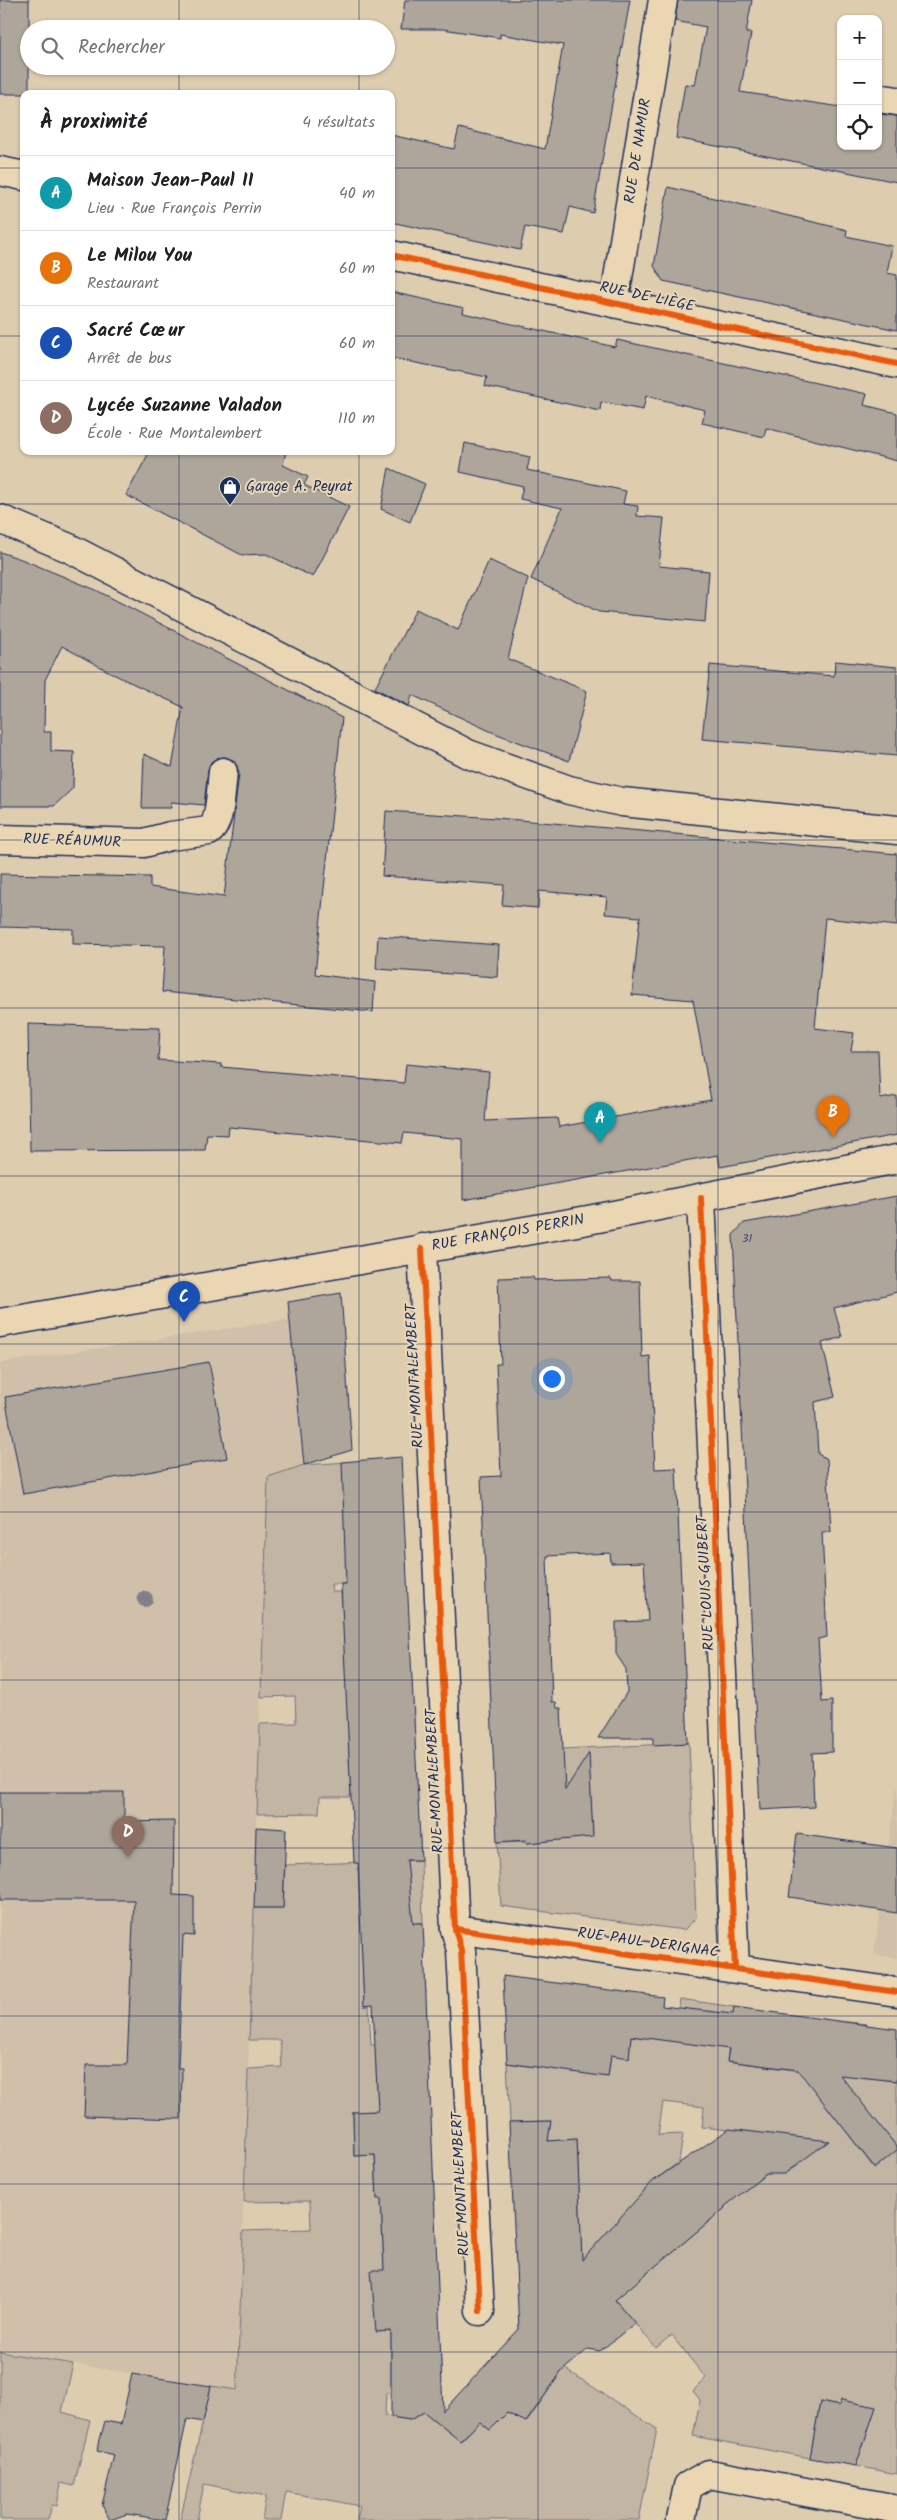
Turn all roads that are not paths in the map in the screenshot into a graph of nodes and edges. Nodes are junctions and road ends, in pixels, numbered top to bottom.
1 (663, 0) edge
2 (882, 99) edge
3 (897, 101) edge
4 (0, 171) edge
5 (20, 175) edge
6 (395, 256) edge
7 (614, 302) junction
8 (897, 364) edge
9 (0, 519) edge
10 (224, 772) dead end
11 (897, 830) edge
12 (0, 839) edge
13 (897, 1159) edge
14 (702, 1198) junction
15 (422, 1248) junction
16 (0, 1323) edge
17 (455, 1929) junction
18 (735, 1968) junction
19 (897, 1992) edge
20 (480, 2311) dead end
21 (897, 2509) edge
22 (681, 2520) edge

1 - 7 street, RUE DE NAMUR
2 - 3 street
4 - 5 street
6 - 7 street, RUE DE LIÈGE
7 - 8 street, RUE DE LIÈGE
9 - 11 street
10 - 12 street, RUE RÉAUMUR
13 - 14 street, RUE FRANÇOIS PERRIN
14 - 15 street, RUE FRANÇOIS PERRIN
14 - 18 street, RUE LOUIS GUIBERT
15 - 16 street, RUE FRANÇOIS PERRIN
15 - 17 street, RUE MONTALEMBERT
17 - 18 street, RUE PAUL DERIGNAC
17 - 20 street, RUE MONTALEMBERT
18 - 19 street, RUE PAUL DERIGNAC
21 - 22 street

